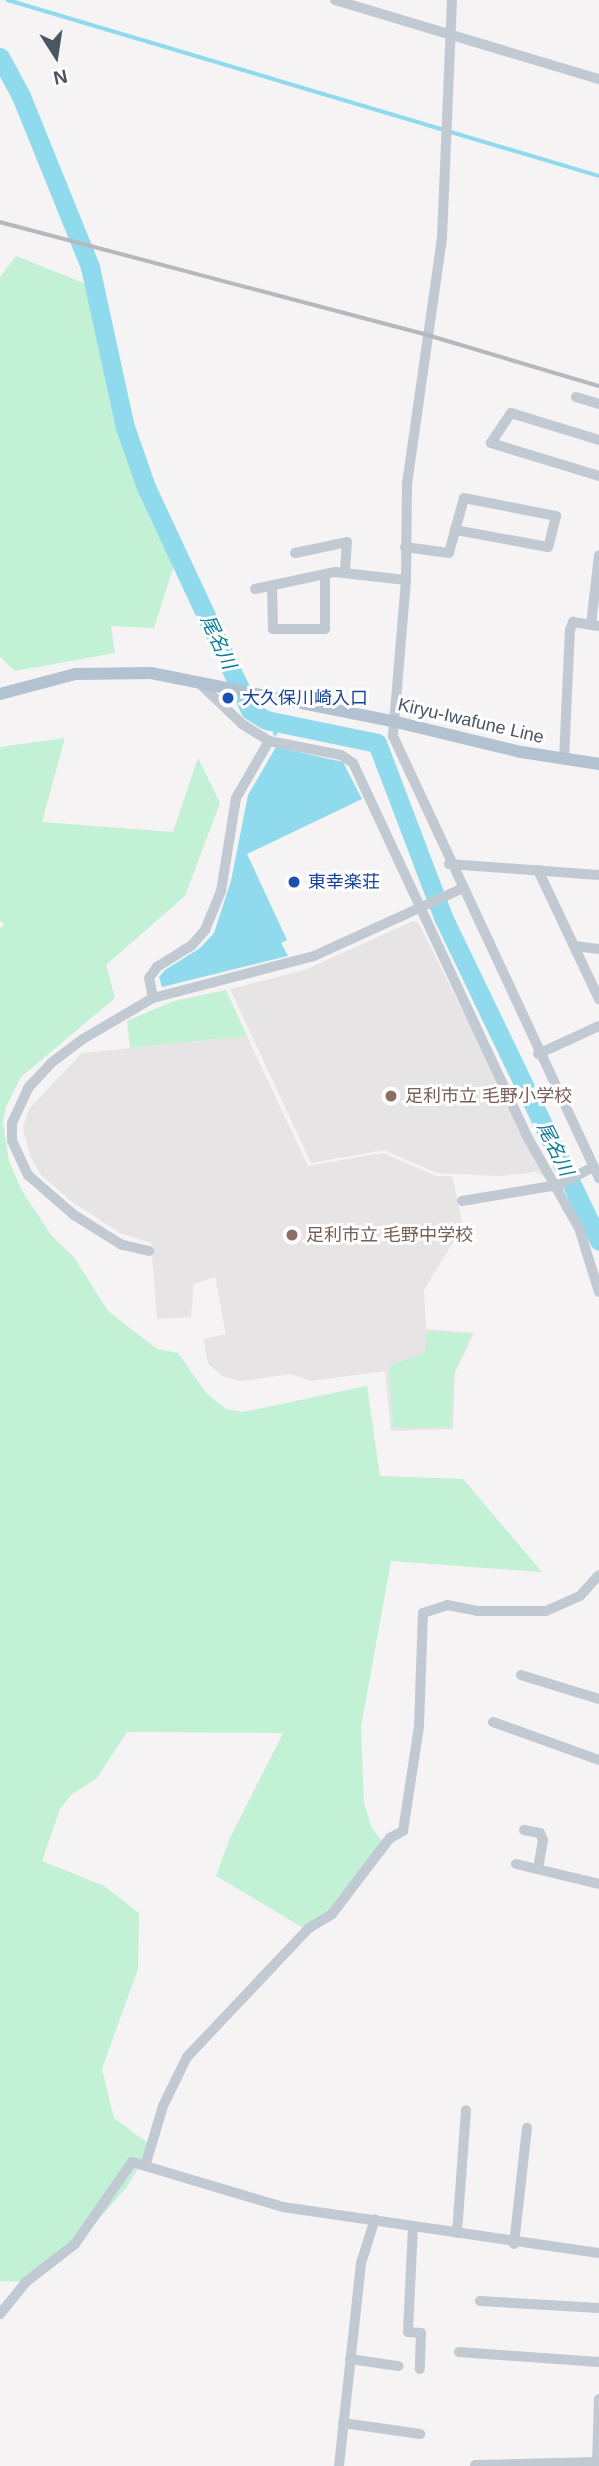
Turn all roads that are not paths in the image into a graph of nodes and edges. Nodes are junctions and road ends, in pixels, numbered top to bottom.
1 (335, 0) edge
2 (452, 0) edge
3 (450, 35) junction
4 (599, 79) edge
5 (576, 397) dead end
6 (599, 404) edge
7 (599, 440) edge
8 (599, 476) edge
9 (455, 530) junction
10 (405, 547) junction
11 (295, 553) dead end
12 (599, 555) edge
13 (345, 572) junction
14 (325, 574) junction
15 (406, 580) junction
16 (272, 585) junction
17 (255, 589) dead end
18 (595, 625) edge
19 (198, 683) junction
20 (0, 694) edge
21 (392, 721) junction
22 (269, 741) junction
23 (564, 760) junction
24 (599, 764) edge
25 (449, 864) junction
26 (538, 870) junction
27 (599, 875) edge
28 (461, 889) junction
29 (426, 906) junction
30 (575, 946) junction
31 (599, 949) edge
32 (153, 998) junction
33 (599, 999) edge
34 (599, 1027) edge
35 (538, 1054) junction
36 (593, 1167) junction
37 (599, 1178) edge
38 (560, 1183) junction
39 (462, 1200) dead end
40 (149, 1251) dead end
41 (599, 1292) edge
42 (599, 1575) edge
43 (521, 1675) dead end
44 (599, 1699) edge
45 (493, 1722) dead end
46 (599, 1760) edge
47 (524, 1830) dead end
48 (516, 1864) dead end
49 (538, 1868) junction
50 (599, 1884) edge
51 (466, 2110) dead end
52 (527, 2127) dead end
53 (146, 2163) junction
54 (375, 2219) junction
55 (413, 2226) junction
56 (457, 2233) junction
57 (514, 2244) junction
58 (599, 2253) edge
59 (480, 2301) dead end
60 (599, 2308) edge
61 (0, 2314) edge
62 (459, 2352) dead end
63 (350, 2359) junction
64 (599, 2362) edge
65 (398, 2366) dead end
66 (420, 2369) dead end
67 (599, 2399) edge
68 (343, 2423) junction
69 (599, 2430) edge
70 (420, 2434) dead end
71 (597, 2464) edge
72 (475, 2465) edge
73 (339, 2466) edge

1 - 3 street
2 - 3 street
3 - 4 street
3 - 10 street
5 - 6 street
7 - 8 street
9 - 9 street
9 - 10 street
10 - 15 street
11 - 13 street
12 - 18 street
13 - 14 street
13 - 15 street
14 - 16 street
14 - 16 street
15 - 21 street
16 - 17 street
18 - 23 street
19 - 20 main road
19 - 21 main road, Kiryu-Iwafune Line
19 - 22 street
21 - 23 main road, Kiryu-Iwafune Line
21 - 25 street
22 - 29 street
22 - 32 street
23 - 24 main road, Kiryu-Iwafune Line
25 - 26 street
25 - 28 street
26 - 27 street
26 - 30 street
28 - 29 street
28 - 35 street
29 - 32 street
29 - 38 street
30 - 31 street
30 - 33 street
32 - 40 street
34 - 35 street
35 - 36 street
36 - 37 street
36 - 38 street
38 - 39 street
38 - 41 street
42 - 53 street
43 - 44 street
45 - 46 street
47 - 49 street
48 - 49 street
49 - 50 street
51 - 56 street
52 - 57 street
53 - 54 street
53 - 61 street
54 - 55 street
54 - 63 street
55 - 56 street
55 - 66 street
56 - 57 street
57 - 58 street
59 - 60 street
62 - 64 street
63 - 65 street
63 - 68 street
67 - 69 street
68 - 70 street
68 - 73 street
69 - 71 street
71 - 72 street

